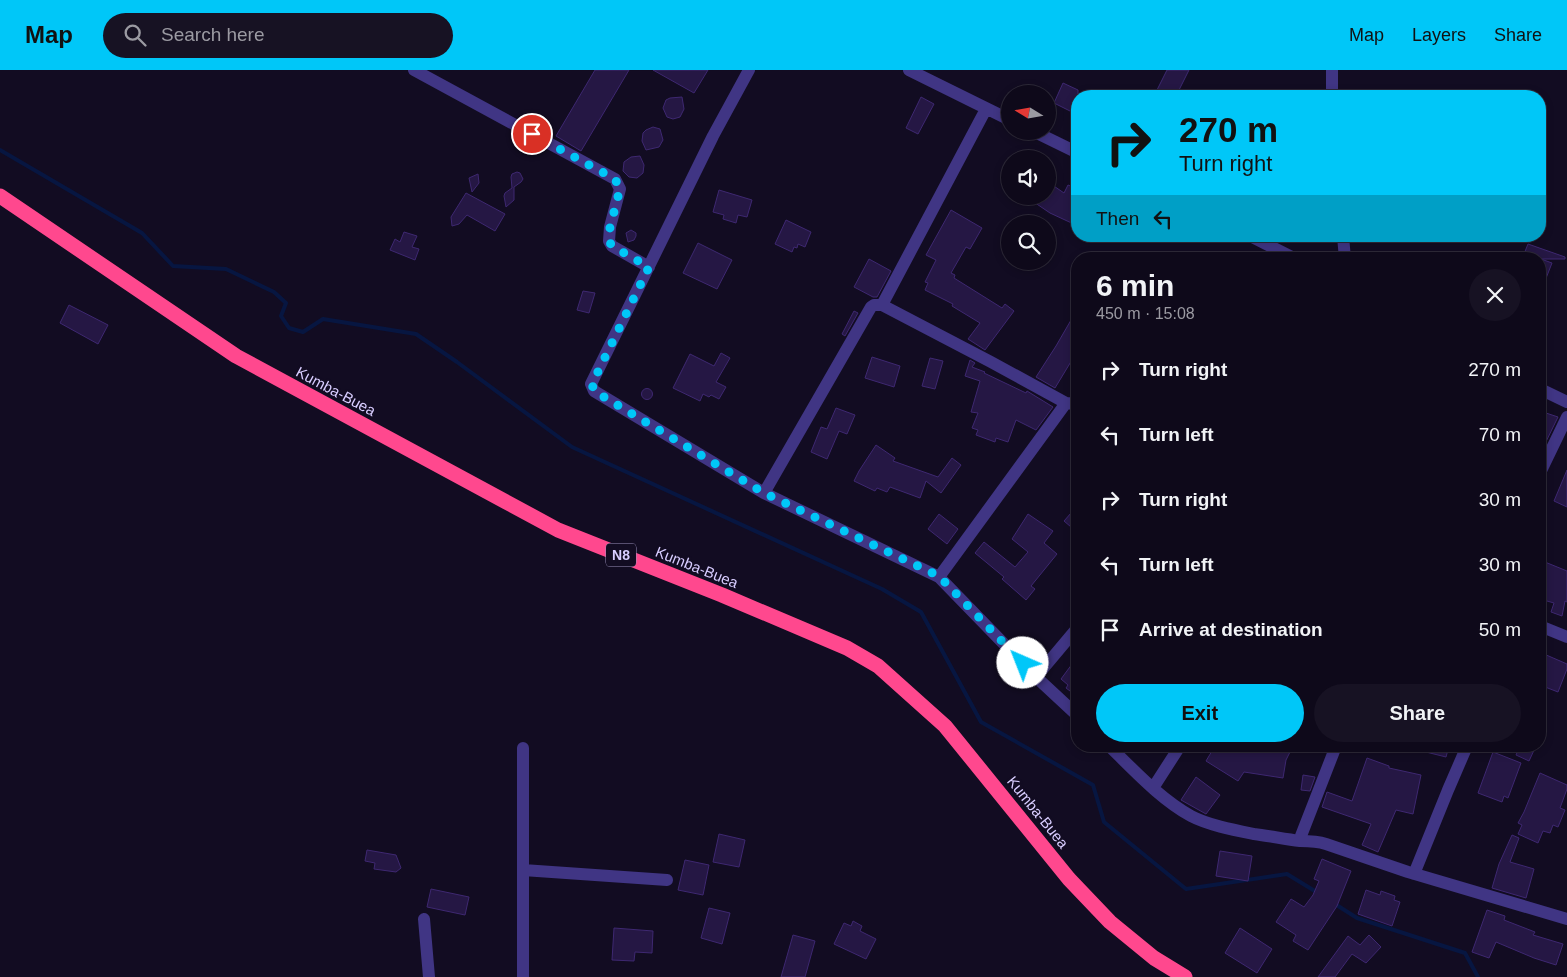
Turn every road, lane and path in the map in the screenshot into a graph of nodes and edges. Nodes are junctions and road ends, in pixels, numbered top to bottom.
1 (414, 70) edge
2 (749, 70) edge
3 (909, 70) edge
4 (1332, 70) edge
5 (1332, 90) edge
6 (986, 109) junction
7 (1001, 116) edge
8 (1051, 140) edge
9 (1071, 150) edge
10 (0, 196) edge
11 (1262, 242) edge
12 (1282, 252) edge
13 (649, 267) junction
14 (882, 305) junction
15 (1546, 392) edge
16 (1567, 402) edge
17 (1071, 403) edge
18 (1071, 405) edge
19 (1567, 417) edge
20 (1546, 461) edge
21 (764, 493) junction
22 (939, 576) junction
23 (1546, 628) edge
24 (1071, 635) edge
25 (1567, 637) edge
26 (1036, 677) junction
27 (1071, 710) edge
28 (522, 748) dead end
29 (1115, 752) edge
30 (1176, 752) edge
31 (1334, 752) edge
32 (1464, 752) edge
33 (1153, 788) junction
34 (1299, 840) junction
35 (523, 870) junction
36 (1414, 874) junction
37 (666, 880) dead end
38 (424, 919) dead end
39 (1567, 919) edge
40 (429, 977) edge
41 (523, 977) edge
42 (1185, 977) edge

1 - 13 street
2 - 13 street
3 - 6 street
4 - 5 street
6 - 7 street
6 - 14 street
8 - 9 street
10 - 42 highway, Kumba-Buea / N8
11 - 12 street
13 - 21 street
14 - 17 street
14 - 21 street
15 - 16 street
18 - 22 street
19 - 20 street
21 - 22 street
22 - 26 street
23 - 25 street
24 - 26 street
26 - 27 street
28 - 35 street
29 - 33 street
30 - 33 street
31 - 34 street
32 - 36 street
33 - 34 street
34 - 36 street
35 - 37 street
35 - 41 street
36 - 39 street
38 - 40 street

